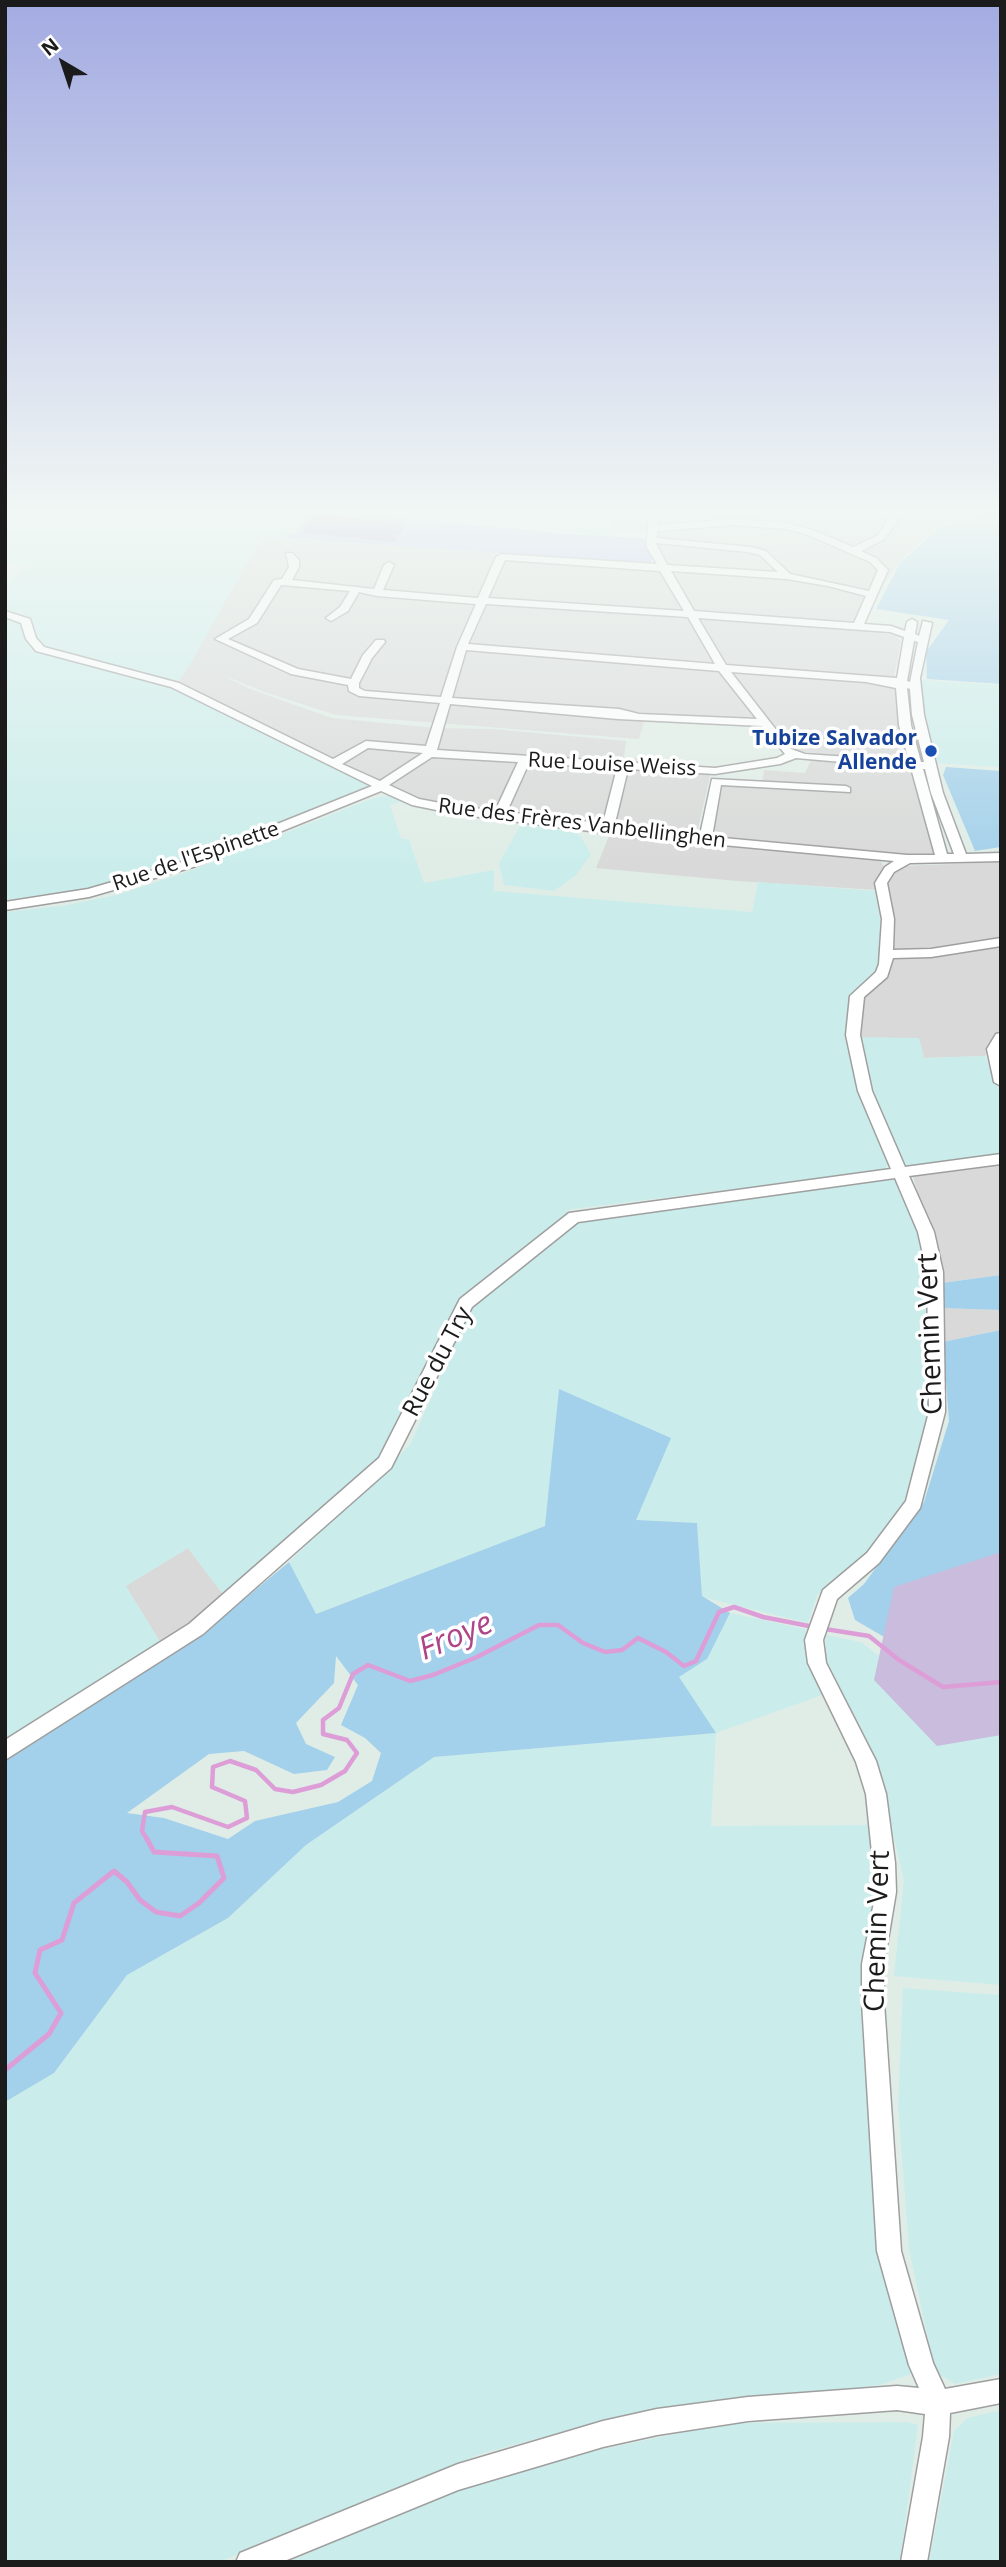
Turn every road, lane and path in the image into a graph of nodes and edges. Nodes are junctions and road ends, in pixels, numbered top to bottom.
1 (28, 628) edge
2 (241, 628) edge
3 (471, 628) edge
4 (699, 628) edge
5 (857, 628) edge
6 (910, 628) edge
7 (925, 628) edge
8 (908, 635) junction
9 (921, 640) junction
10 (380, 642) dead end
11 (462, 647) junction
12 (722, 667) junction
13 (354, 683) junction
14 (901, 684) junction
15 (914, 686) junction
16 (447, 701) junction
17 (766, 723) junction
18 (430, 752) junction
19 (793, 755) junction
20 (525, 760) junction
21 (333, 764) junction
22 (624, 764) junction
23 (916, 766) junction
24 (930, 766) junction
25 (380, 787) junction
26 (846, 790) dead end
27 (503, 807) dead end
28 (610, 819) dead end
29 (705, 839) junction
30 (883, 855) junction
31 (1001, 857) edge
32 (942, 858) junction
33 (961, 858) junction
34 (907, 859) junction
35 (889, 870) junction
36 (5, 906) edge
37 (1001, 942) edge
38 (886, 954) junction
39 (1001, 1037) edge
40 (1001, 1082) edge
41 (1001, 1159) edge
42 (900, 1172) junction
43 (5, 1751) edge
44 (1001, 2391) edge
45 (938, 2403) junction
46 (249, 2562) edge
47 (914, 2562) edge

1 - 21 street, Rue des Frères Vanbellinghen
2 - 13 street
3 - 11 street
4 - 12 street
5 - 8 street
6 - 8 street
7 - 9 street
8 - 9 street
8 - 14 street
9 - 15 street
10 - 13 street
11 - 12 street
11 - 16 street
12 - 14 street
12 - 17 street
13 - 16 street
14 - 15 street
14 - 23 street
15 - 24 street
16 - 17 street
16 - 18 street
17 - 19 street
18 - 20 street, Rue Louise Weiss
18 - 21 street, Rue Louise Weiss
18 - 25 street, Rue de l'Espinette
19 - 22 street, Rue Louise Weiss
19 - 23 street
20 - 22 street, Rue Louise Weiss
20 - 27 street
21 - 25 street, Rue des Frères Vanbellinghen
22 - 28 street
23 - 24 street
23 - 32 street
24 - 33 street
25 - 29 street, Rue des Frères Vanbellinghen
25 - 36 street, Rue de l'Espinette
26 - 29 street
29 - 30 street, Rue des Frères Vanbellinghen
30 - 34 street, Rue des Frères Vanbellinghen
30 - 35 street, Chemin Vert
31 - 33 street, Rue des Frères Vanbellinghen
32 - 33 street, Rue des Frères Vanbellinghen
32 - 34 street, Rue des Frères Vanbellinghen
34 - 35 street
35 - 38 street, Chemin Vert
37 - 38 street
38 - 42 street, Chemin Vert
39 - 40 street
41 - 42 street, Rue du Try
42 - 43 street, Rue du Try
42 - 45 street, Chemin Vert
44 - 45 street
45 - 46 street
45 - 47 street, Chemin Vert

